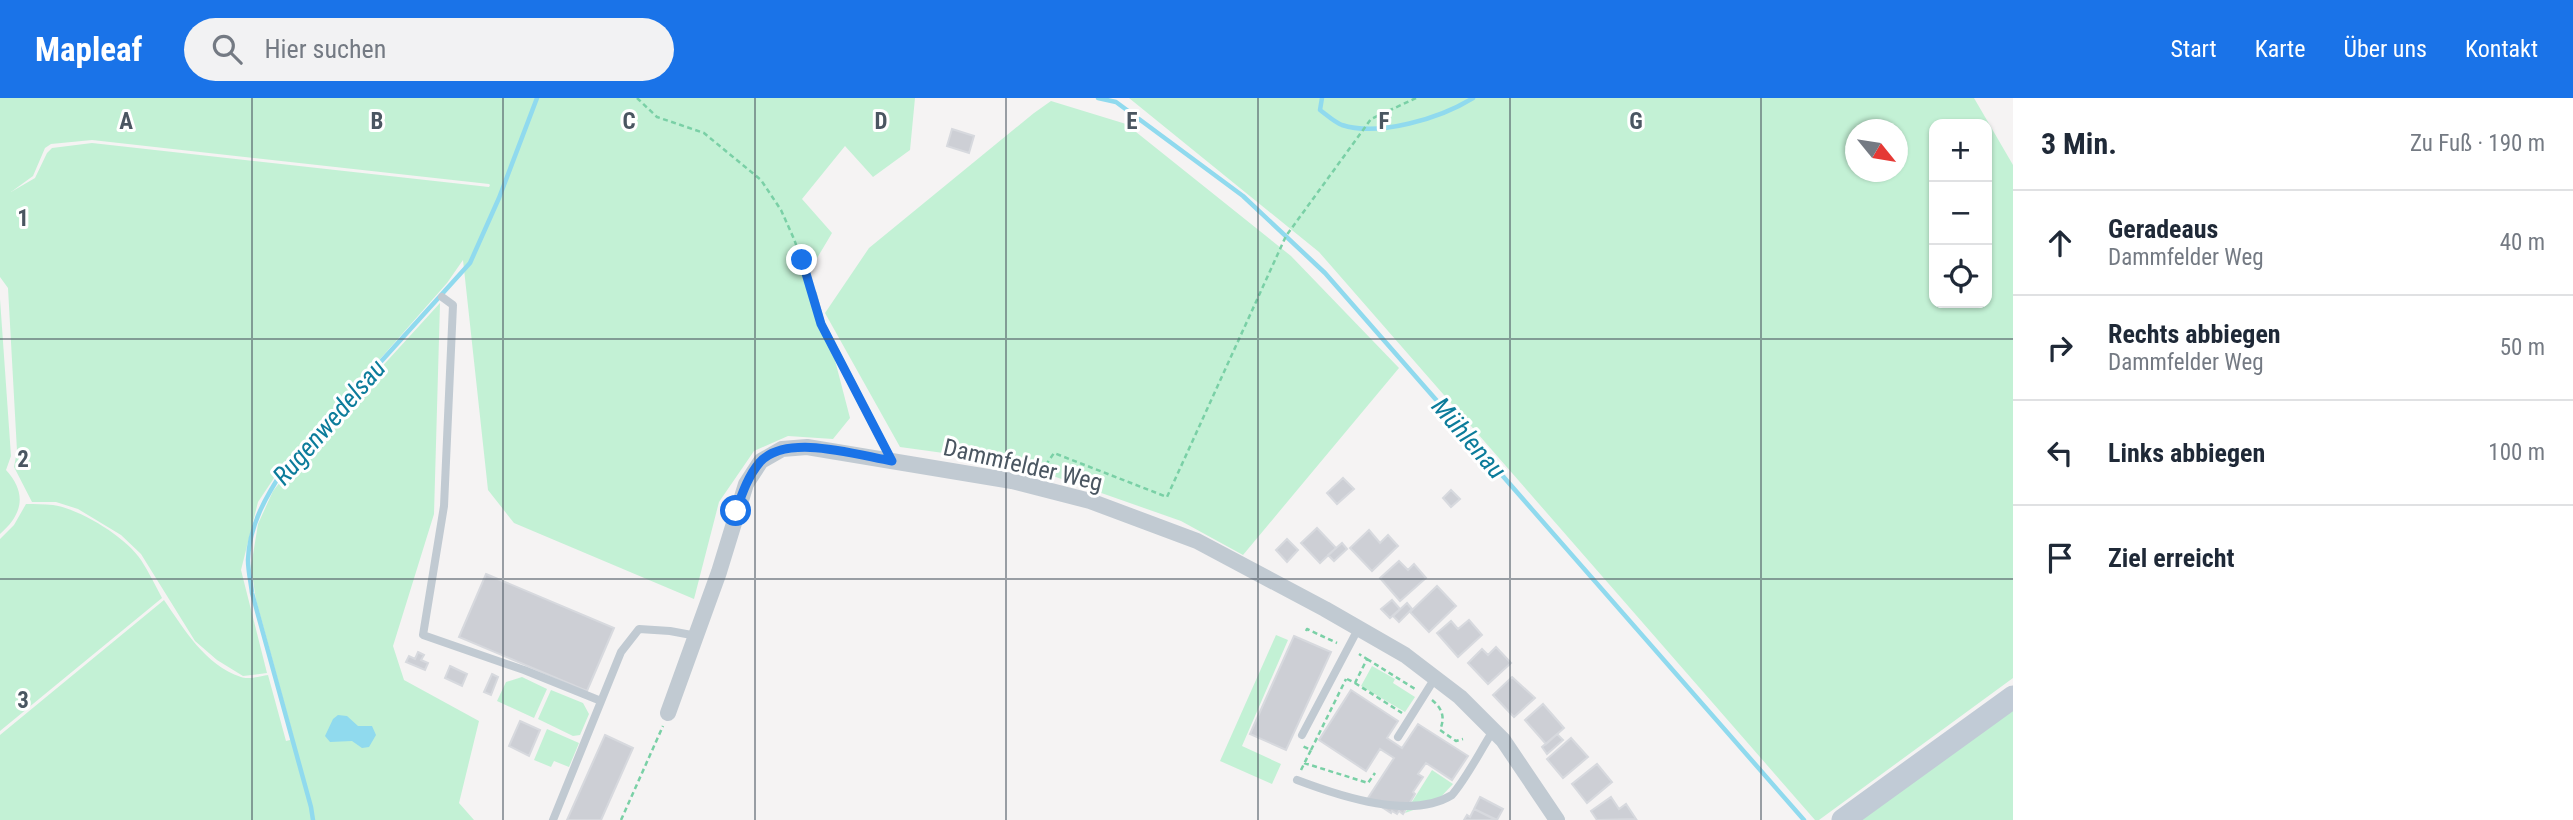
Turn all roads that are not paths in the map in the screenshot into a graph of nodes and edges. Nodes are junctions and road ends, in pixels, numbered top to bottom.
1 (813, 294) road end
2 (442, 297) dead end
3 (892, 461) junction
4 (1358, 629) junction
5 (697, 636) junction
6 (1435, 678) junction
7 (2013, 697) edge
8 (601, 701) junction
9 (668, 713) road end
10 (1493, 731) junction
11 (1302, 735) road end
12 (1398, 737) dead end
13 (1297, 780) road end
14 (1391, 816) dead end
15 (1411, 816) dead end
16 (1550, 818) edge
17 (553, 820) edge
18 (1843, 820) edge

1 - 3 lane
2 - 8 lane
3 - 4 street, Dammfelder Weg
3 - 5 street, Dammfelder Weg
4 - 6 street, Dammfelder Weg
4 - 11 lane
5 - 8 lane
5 - 9 street, Dammfelder Weg
6 - 10 street, Dammfelder Weg
6 - 12 lane
7 - 18 main road
8 - 17 lane
10 - 15 lane
10 - 16 street, Dammfelder Weg
13 - 14 lane

